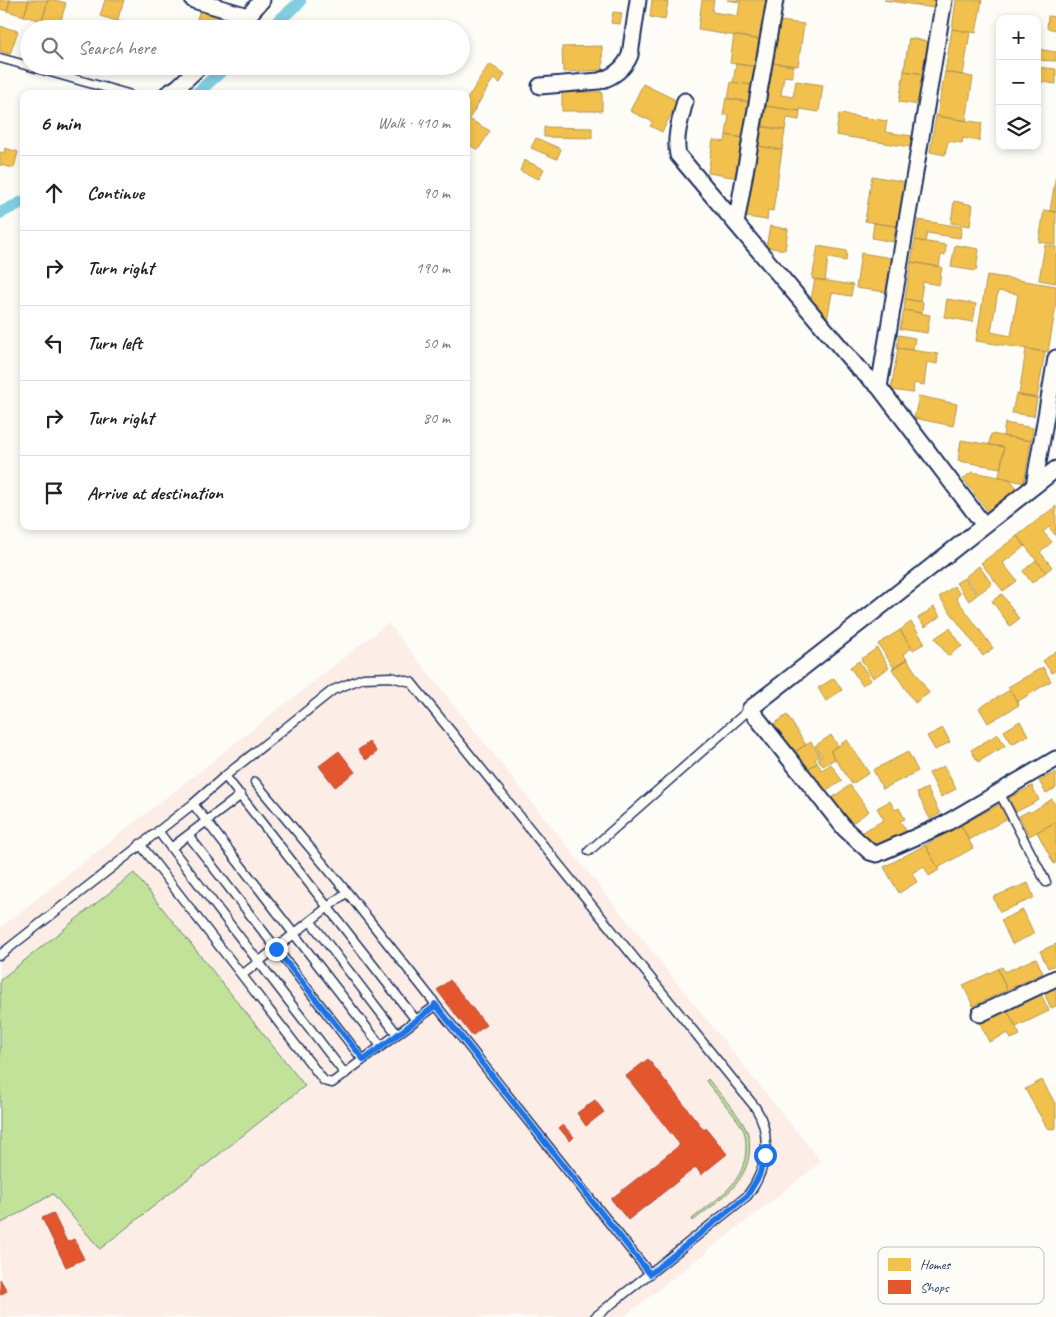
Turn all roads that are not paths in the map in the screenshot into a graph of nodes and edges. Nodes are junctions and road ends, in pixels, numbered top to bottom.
1 (193, 0) edge
2 (262, 0) edge
3 (638, 0) edge
4 (775, 0) edge
5 (944, 0) edge
6 (248, 16) junction
7 (244, 20) edge
8 (0, 58) edge
9 (20, 64) edge
10 (61, 75) edge
11 (191, 75) edge
12 (540, 86) dead end
13 (114, 90) edge
14 (173, 90) edge
15 (685, 101) dead end
16 (736, 224) junction
17 (1056, 358) edge
18 (879, 387) junction
19 (1056, 469) edge
20 (1034, 486) junction
21 (984, 526) junction
22 (750, 709) junction
23 (1056, 759) edge
24 (225, 776) junction
25 (255, 782) dead end
26 (999, 792) junction
27 (240, 795) junction
28 (193, 804) junction
29 (206, 820) junction
30 (158, 831) junction
31 (189, 836) junction
32 (140, 844) junction
33 (171, 848) junction
34 (589, 851) dead end
35 (1046, 882) dead end
36 (347, 892) junction
37 (329, 908) junction
38 (311, 922) junction
39 (294, 935) junction
40 (276, 949) junction
41 (0, 955) edge
42 (259, 962) junction
43 (242, 975) junction
44 (1056, 978) edge
45 (435, 1004) junction
46 (980, 1014) dead end
47 (416, 1020) junction
48 (397, 1034) junction
49 (381, 1046) junction
50 (364, 1060) junction
51 (345, 1074) junction
52 (650, 1274) junction
53 (596, 1317) edge

1 - 6 street
2 - 6 street
3 - 12 street
4 - 16 street
5 - 18 street
6 - 7 street
8 - 9 lane
10 - 13 lane
11 - 14 street
15 - 16 street
16 - 18 street
17 - 20 street
18 - 21 street
19 - 20 street
20 - 21 street
21 - 22 street
22 - 26 street
22 - 34 lane
23 - 26 street
24 - 27 lane
24 - 28 lane
24 - 52 lane
25 - 36 lane
26 - 35 lane
27 - 29 lane
27 - 37 lane
28 - 29 lane
28 - 30 lane
29 - 31 lane
29 - 39 lane
30 - 32 lane
30 - 33 lane
31 - 33 lane
31 - 40 lane
32 - 41 lane
32 - 43 lane
33 - 42 lane
36 - 37 lane
36 - 45 lane
37 - 38 lane
37 - 47 lane
38 - 39 lane
38 - 48 lane
39 - 40 lane
39 - 49 lane
40 - 42 lane
40 - 50 lane
42 - 43 lane
42 - 51 lane
43 - 51 lane
44 - 46 street
45 - 47 lane
45 - 52 lane
47 - 48 lane
48 - 49 lane
49 - 50 lane
50 - 51 lane
52 - 53 lane

